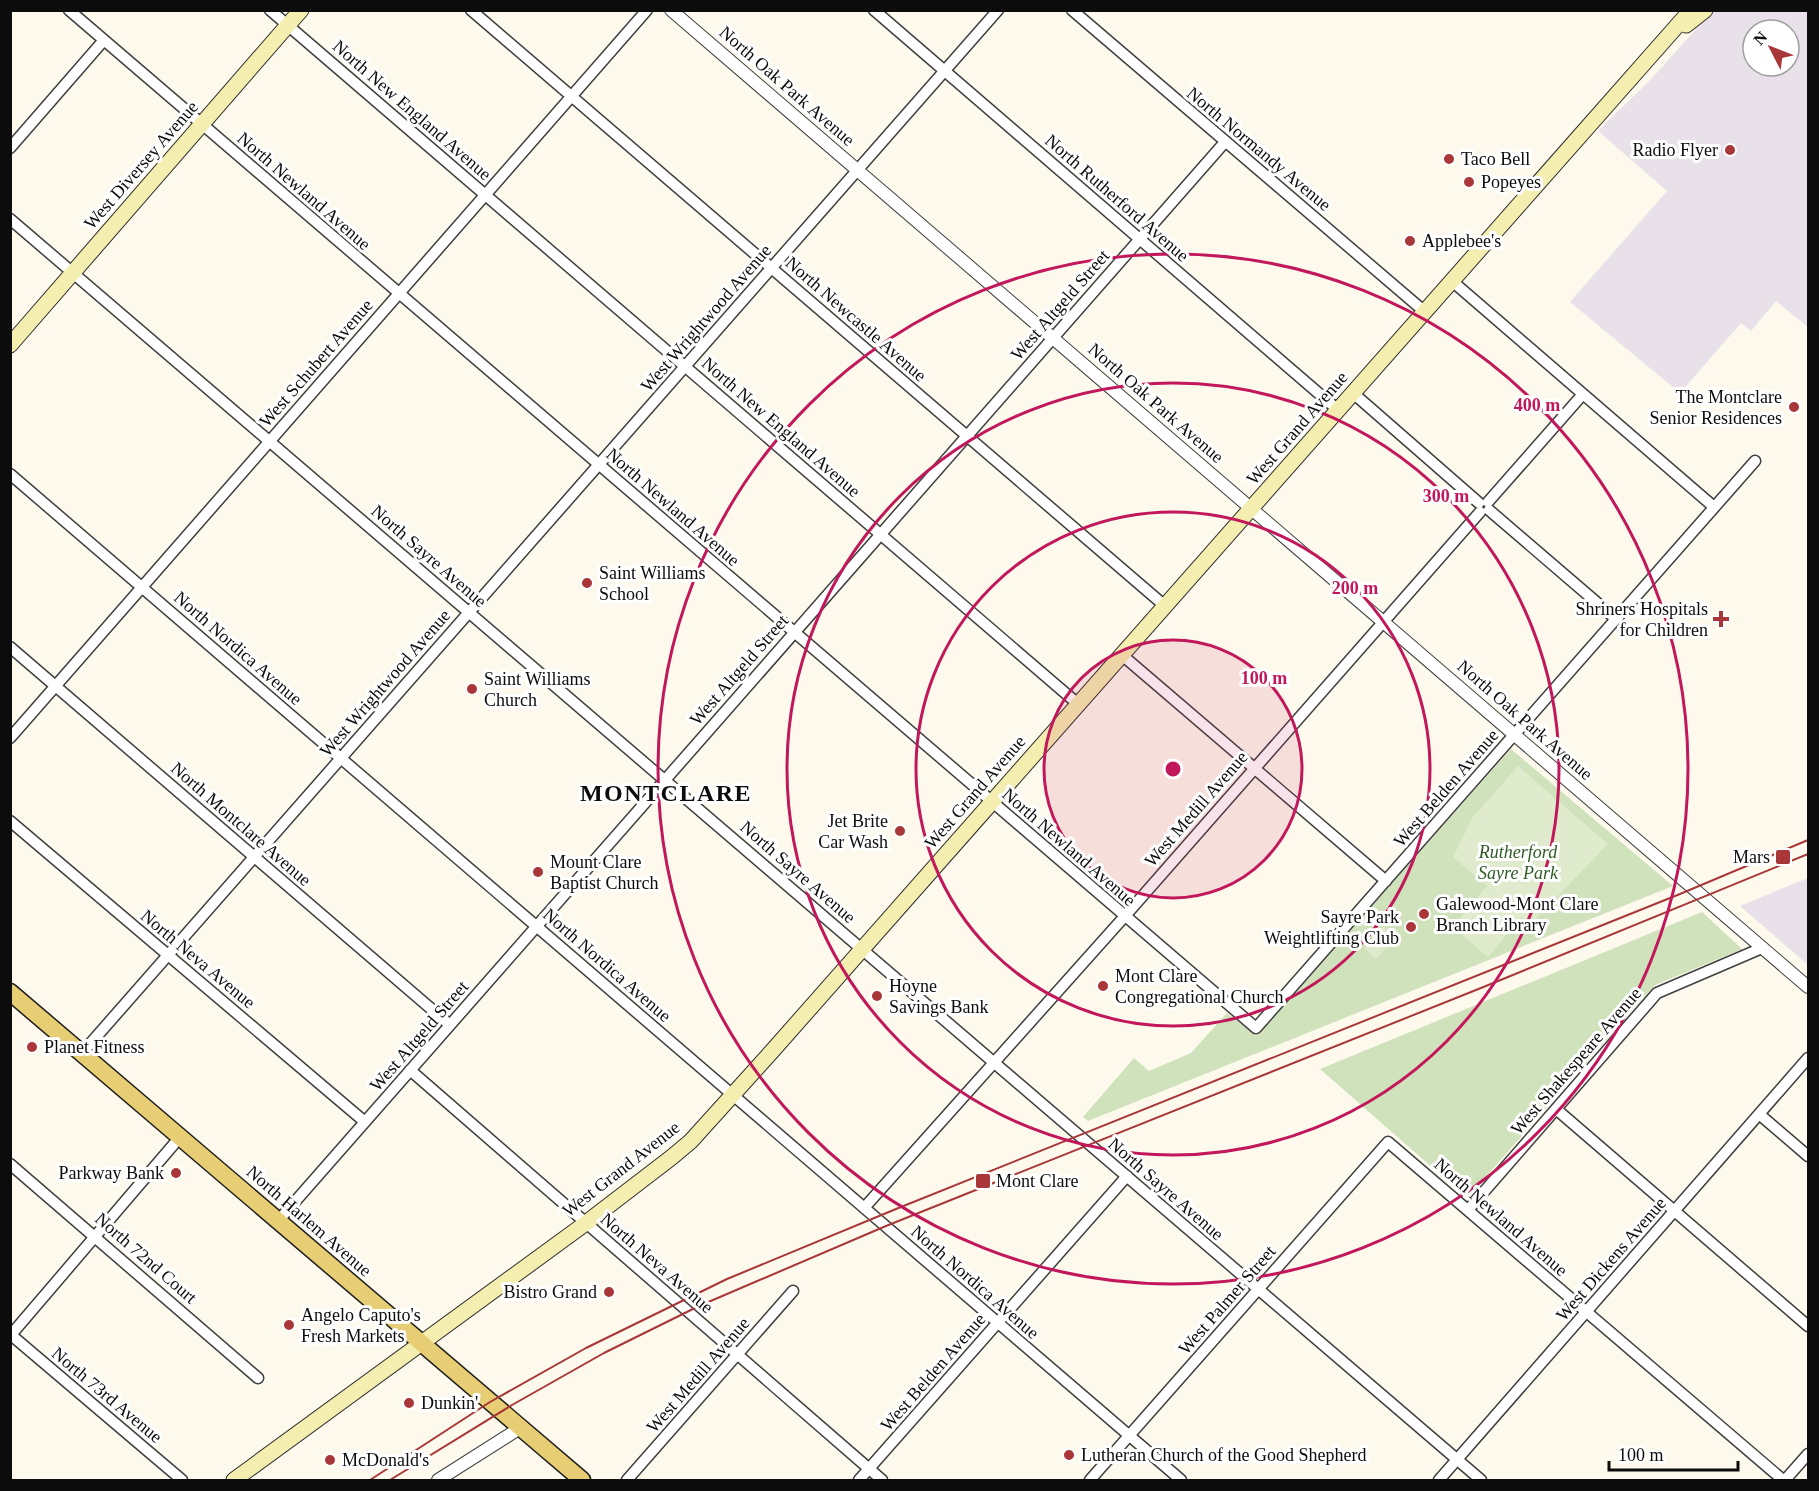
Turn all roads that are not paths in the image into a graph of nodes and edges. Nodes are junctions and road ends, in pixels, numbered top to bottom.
1 (69, 10) edge
2 (270, 10) edge
3 (301, 10) edge
4 (471, 10) edge
5 (647, 10) edge
6 (671, 10) edge
7 (874, 10) edge
8 (998, 10) edge
9 (1072, 10) edge
10 (1691, 10) edge
11 (1705, 10) edge
12 (288, 26) junction
13 (104, 40) junction
14 (1664, 41) junction
15 (944, 71) junction
16 (572, 97) junction
17 (202, 124) junction
18 (1225, 142) junction
19 (10, 148) edge
20 (857, 170) junction
21 (485, 195) junction
22 (10, 219) edge
23 (1140, 239) junction
24 (771, 268) junction
25 (73, 273) junction
26 (1452, 281) junction
27 (399, 294) junction
28 (1425, 312) junction
29 (1053, 338) junction
30 (10, 345) edge
31 (685, 366) junction
32 (1353, 393) junction
33 (1583, 394) junction
34 (1338, 410) junction
35 (967, 436) junction
36 (270, 441) junction
37 (1755, 461) dead end
38 (598, 465) junction
39 (10, 474) edge
40 (1484, 507) junction
41 (1714, 507) junction
42 (1251, 509) junction
43 (881, 534) junction
44 (142, 587) junction
45 (1165, 606) junction
46 (469, 612) junction
47 (1616, 619) junction
48 (1384, 622) junction
49 (794, 633) junction
50 (10, 647) edge
51 (1122, 655) junction
52 (56, 686) junction
53 (1078, 704) junction
54 (1514, 734) junction
55 (10, 738) edge
56 (341, 758) junction
57 (1254, 768) junction
58 (665, 780) junction
59 (992, 802) junction
60 (10, 820) edge
61 (254, 856) junction
62 (1386, 881) junction
63 (1125, 916) junction
64 (537, 926) junction
65 (1762, 948) junction
66 (862, 949) junction
67 (168, 955) junction
68 (1809, 987) edge
69 (10, 992) edge
70 (450, 1025) junction
71 (1256, 1028) joint
72 (82, 1053) junction
73 (1809, 1058) edge
74 (994, 1063) junction
75 (410, 1070) junction
76 (733, 1095) junction
77 (1556, 1109) junction
78 (1760, 1114) junction
79 (364, 1122) junction
80 (180, 1137) junction
81 (1388, 1142) joint
82 (1809, 1156) edge
83 (10, 1164) edge
84 (1127, 1176) junction
85 (864, 1208) junction
86 (1468, 1210) junction
87 (1675, 1211) junction
88 (278, 1221) junction
89 (586, 1223) junction
90 (95, 1236) junction
91 (1258, 1289) junction
92 (793, 1291) dead end
93 (1587, 1312) junction
94 (998, 1323) junction
95 (1809, 1326) edge
96 (11, 1335) edge
97 (422, 1343) junction
98 (737, 1356) junction
99 (258, 1378) dead end
100 (520, 1428) junction
101 (1130, 1436) junction
102 (1809, 1454) edge
103 (1457, 1460) junction
104 (869, 1469) junction
105 (182, 1480) edge
106 (234, 1480) edge
107 (438, 1480) edge
108 (582, 1480) edge
109 (627, 1480) edge
110 (859, 1480) edge
111 (882, 1480) edge
112 (1090, 1480) edge
113 (1181, 1480) edge
114 (1439, 1480) edge
115 (1481, 1480) edge
116 (1784, 1480) edge

1 - 13 street, North Newland Avenue
2 - 12 street, North New England Avenue
3 - 12 main road, West Diversey Avenue
4 - 16 street, North Newcastle Avenue
5 - 16 street, West Schubert Avenue
6 - 20 street, North Oak Park Avenue
7 - 15 street, North Rutherford Avenue
8 - 15 street, West Wrightwood Avenue
9 - 18 street, North Normandy Avenue
10 - 14 main road, West Grand Avenue
11 - 14 main road, West Grand Avenue
12 - 17 main road, West Diversey Avenue
12 - 21 street, North New England Avenue
13 - 17 street, North Newland Avenue
13 - 19 street
14 - 26 main road, West Grand Avenue
15 - 20 street, West Wrightwood Avenue
15 - 23 street, North Rutherford Avenue
16 - 21 street, West Schubert Avenue
16 - 24 street, North Newcastle Avenue
17 - 25 main road, West Diversey Avenue
17 - 27 street, North Newland Avenue
18 - 23 street, West Altgeld Street
18 - 28 street, North Normandy Avenue
20 - 24 street, West Wrightwood Avenue
20 - 29 street, North Oak Park Avenue
21 - 27 street, West Schubert Avenue
21 - 31 street, North New England Avenue
22 - 25 street, North Sayre Avenue
23 - 29 street, West Altgeld Street
23 - 34 street, North Rutherford Avenue
24 - 31 street, West Wrightwood Avenue
24 - 35 street, North Newcastle Avenue
25 - 30 main road, West Diversey Avenue
25 - 36 street, North Sayre Avenue
26 - 28 main road, West Grand Avenue
26 - 33 street
27 - 36 street, West Schubert Avenue
27 - 38 street, North Newland Avenue
28 - 32 main road, West Grand Avenue
29 - 35 street, West Altgeld Street
29 - 42 street, North Oak Park Avenue
31 - 38 street, West Wrightwood Avenue
31 - 43 street, North New England Avenue
32 - 34 main road, West Grand Avenue
32 - 40 street
33 - 40 street, West Medill Avenue
33 - 41 street
34 - 42 main road, West Grand Avenue
35 - 43 street, West Altgeld Street
35 - 45 street, North Newcastle Avenue
36 - 44 street, West Schubert Avenue
36 - 46 street, North Sayre Avenue
37 - 41 street, West Belden Avenue
38 - 46 street, West Wrightwood Avenue
38 - 49 street, North Newland Avenue
39 - 44 street, North Nordica Avenue
40 - 47 street
40 - 48 street, West Medill Avenue
41 - 47 street, West Belden Avenue
42 - 45 main road, West Grand Avenue
42 - 48 street, North Oak Park Avenue
43 - 49 street, West Altgeld Street
43 - 53 street, North New England Avenue
44 - 52 street, West Schubert Avenue
44 - 56 street, North Nordica Avenue
45 - 51 main road, West Grand Avenue
46 - 56 street, West Wrightwood Avenue
46 - 58 street, North Sayre Avenue
47 - 54 street, West Belden Avenue
48 - 54 street, North Oak Park Avenue
48 - 57 street, West Medill Avenue
49 - 58 street, West Altgeld Street
49 - 59 street, North Newland Avenue
50 - 52 street, North Montclare Avenue
51 - 53 main road, West Grand Avenue
51 - 57 street
52 - 55 street, West Schubert Avenue
52 - 61 street, North Montclare Avenue
53 - 59 main road, West Grand Avenue
54 - 62 street, West Belden Avenue
54 - 65 street, North Oak Park Avenue
56 - 61 street, West Wrightwood Avenue
56 - 64 street, North Nordica Avenue
57 - 62 street
57 - 63 street, West Medill Avenue
58 - 64 street, West Altgeld Street
58 - 66 street, North Sayre Avenue
59 - 63 street, North Newland Avenue
59 - 66 main road, West Grand Avenue
60 - 67 street, North Neva Avenue
61 - 67 street, West Wrightwood Avenue
61 - 70 street, North Montclare Avenue
62 - 71 street, West Belden Avenue
63 - 71 street, North Newland Avenue
63 - 74 street, West Medill Avenue
64 - 70 street, West Altgeld Street
64 - 76 street, North Nordica Avenue
65 - 68 street, North Oak Park Avenue
65 - 77 street, West Shakespeare Avenue
66 - 74 street, North Sayre Avenue
66 - 76 main road, West Grand Avenue
67 - 72 street, West Wrightwood Avenue
67 - 79 street, North Neva Avenue
69 - 72 main road, North Harlem Avenue
70 - 75 street, West Altgeld Street
72 - 80 main road, North Harlem Avenue
73 - 78 street, West Dickens Avenue
74 - 84 street, North Sayre Avenue
74 - 85 street, West Medill Avenue
75 - 79 street, West Altgeld Street
75 - 89 street, North Neva Avenue
76 - 85 street, North Nordica Avenue
76 - 89 main road, West Grand Avenue
77 - 86 street, West Shakespeare Avenue
77 - 87 street
78 - 82 street
78 - 87 street, West Dickens Avenue
79 - 88 street, West Altgeld Street
80 - 88 main road, North Harlem Avenue
80 - 90 street
81 - 86 street, North Newland Avenue
81 - 91 street, West Palmer Street
83 - 90 street, North 72nd Court
84 - 91 street, North Sayre Avenue
84 - 94 street, West Belden Avenue
85 - 94 street, North Nordica Avenue
86 - 93 street, North Newland Avenue
87 - 93 street, West Dickens Avenue
87 - 95 street
88 - 97 main road, North Harlem Avenue
89 - 97 main road, West Grand Avenue
89 - 98 street, North Neva Avenue
90 - 96 street
90 - 99 street, North 72nd Court
91 - 101 street, West Palmer Street
91 - 103 street, North Sayre Avenue
92 - 98 street, West Medill Avenue
93 - 103 street, West Dickens Avenue
93 - 116 street, North Newland Avenue
94 - 101 street, North Nordica Avenue
94 - 104 street, West Belden Avenue
96 - 105 street, North 73rd Avenue
97 - 100 main road, North Harlem Avenue
97 - 106 main road, West Grand Avenue
98 - 104 street, North Neva Avenue
98 - 109 street, West Medill Avenue
100 - 107 street
100 - 108 main road, North Harlem Avenue
101 - 112 street, West Palmer Street
101 - 113 street, North Nordica Avenue
102 - 116 street
103 - 114 street, West Dickens Avenue
103 - 115 street, North Sayre Avenue
104 - 110 street, West Belden Avenue
104 - 111 street, North Neva Avenue

